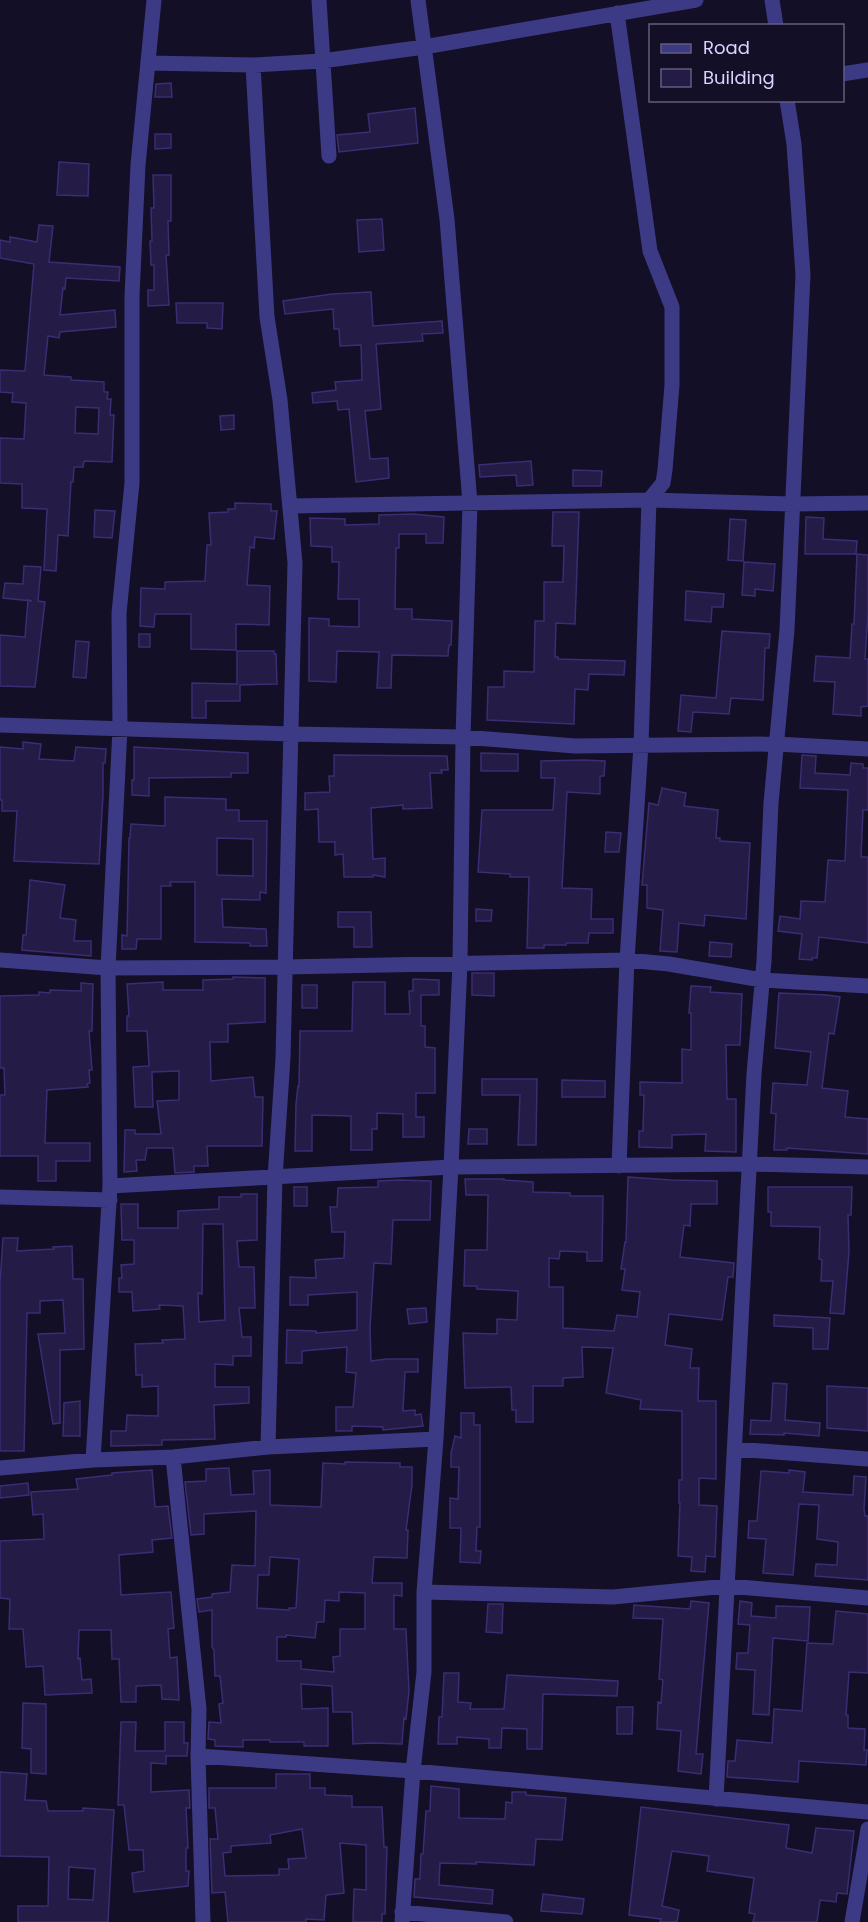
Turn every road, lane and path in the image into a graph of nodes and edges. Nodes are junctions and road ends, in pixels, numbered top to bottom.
1 (154, 0) edge
2 (319, 0) edge
3 (418, 0) edge
4 (696, 0) edge
5 (772, 0) edge
6 (617, 13) junction
7 (776, 24) edge
8 (424, 47) junction
9 (322, 61) junction
10 (148, 63) junction
11 (253, 65) junction
12 (868, 70) edge
13 (844, 74) edge
14 (787, 102) edge
15 (328, 156) dead end
16 (649, 500) junction
17 (470, 503) junction
18 (868, 503) edge
19 (793, 504) junction
20 (291, 506) junction
21 (0, 724) edge
22 (120, 729) junction
23 (291, 734) junction
24 (463, 737) junction
25 (776, 744) junction
26 (641, 745) junction
27 (868, 749) edge
28 (0, 960) edge
29 (627, 960) junction
30 (460, 963) junction
31 (285, 967) junction
32 (108, 968) junction
33 (762, 980) junction
34 (868, 986) edge
35 (750, 1164) junction
36 (619, 1166) junction
37 (451, 1167) junction
38 (868, 1167) edge
39 (275, 1178) junction
40 (110, 1193) junction
41 (0, 1197) edge
42 (436, 1439) junction
43 (268, 1447) junction
44 (735, 1449) junction
45 (173, 1457) junction
46 (868, 1459) edge
47 (93, 1460) junction
48 (0, 1468) edge
49 (727, 1586) junction
50 (424, 1592) junction
51 (868, 1598) edge
52 (198, 1756) junction
53 (413, 1771) junction
54 (716, 1799) junction
55 (868, 1812) edge
56 (868, 1829) edge
57 (402, 1917) edge
58 (203, 1922) edge
59 (506, 1922) edge
60 (852, 1922) edge

1 - 10 street
2 - 9 street
3 - 8 street
4 - 6 street
5 - 7 street
6 - 8 street
6 - 16 street
8 - 9 street
8 - 17 street
9 - 11 street
9 - 15 street
10 - 11 street
10 - 22 street
11 - 20 street
12 - 13 street
14 - 19 street
16 - 17 street
16 - 19 street
16 - 26 street
17 - 20 street
17 - 24 street
18 - 19 street
19 - 25 street
20 - 23 street
21 - 22 street
22 - 23 street
22 - 32 street
23 - 24 street
23 - 31 street
24 - 26 street
24 - 30 street
25 - 26 street
25 - 27 street
25 - 33 street
26 - 29 street
28 - 32 street
29 - 30 street
29 - 33 street
29 - 36 street
30 - 31 street
30 - 37 street
31 - 32 street
31 - 39 street
32 - 40 street
33 - 34 street
33 - 35 street
35 - 36 street
35 - 38 street
35 - 44 street
36 - 37 street
37 - 39 street
37 - 42 street
39 - 40 street
39 - 43 street
40 - 41 street
40 - 47 street
42 - 43 street
42 - 50 street
43 - 45 street
44 - 46 street
44 - 49 street
45 - 47 street
45 - 52 street
47 - 48 street
49 - 50 street
49 - 51 street
49 - 54 street
50 - 53 street
52 - 53 street
52 - 58 street
53 - 54 street
53 - 57 street
54 - 55 street
56 - 60 street
57 - 59 street

